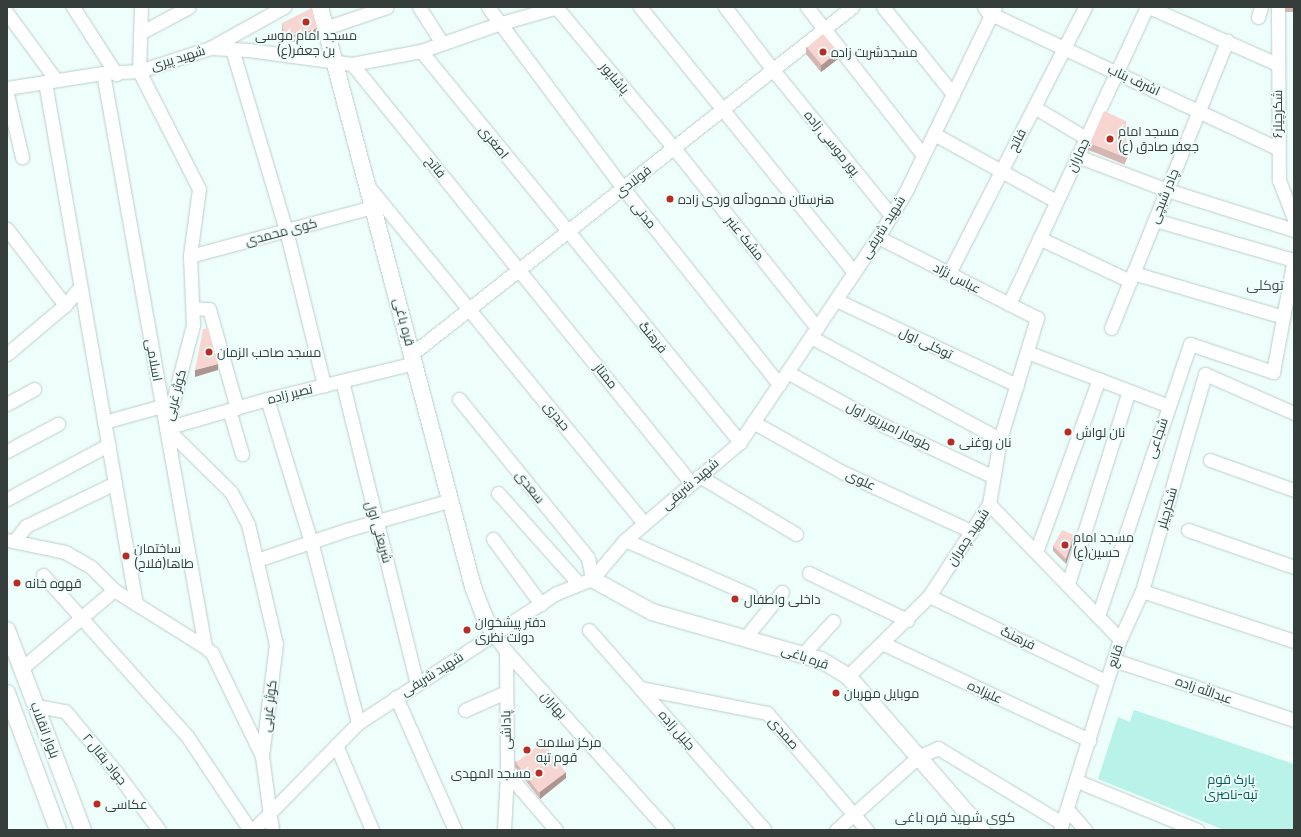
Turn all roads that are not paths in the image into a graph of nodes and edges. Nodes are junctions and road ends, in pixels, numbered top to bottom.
1 (73, 7) edge
2 (141, 7) edge
3 (189, 7) edge
4 (284, 7) edge
5 (320, 7) edge
6 (387, 7) edge
7 (419, 7) edge
8 (488, 7) edge
9 (557, 7) edge
10 (640, 7) edge
11 (725, 7) edge
12 (807, 7) edge
13 (852, 7) edge
14 (883, 7) edge
15 (1085, 7) edge
16 (1148, 7) edge
17 (1278, 7) edge
18 (991, 9) edge
19 (7, 13) edge
20 (498, 24) junction
21 (325, 28) junction
22 (825, 28) junction
23 (140, 33) junction
24 (1227, 42) junction
25 (442, 44) junction
26 (1065, 47) junction
27 (210, 48) junction
28 (232, 49) junction
29 (421, 51) junction
30 (334, 61) junction
31 (352, 64) junction
32 (1277, 64) junction
33 (773, 70) junction
34 (139, 71) junction
35 (1116, 72) junction
36 (103, 73) junction
37 (116, 74) junction
38 (51, 81) junction
39 (7, 88) edge
40 (7, 94) edge
41 (953, 94) junction
42 (1034, 107) junction
43 (722, 111) junction
44 (1199, 111) junction
45 (934, 134) junction
46 (1086, 138) junction
47 (674, 148) junction
48 (1277, 148) junction
49 (923, 155) junction
50 (1077, 156) junction
51 (22, 157) dead end
52 (1001, 171) junction
53 (367, 185) junction
54 (623, 188) junction
55 (1167, 190) junction
56 (1056, 202) junction
57 (373, 207) junction
58 (891, 215) junction
59 (1294, 219) edge
60 (1155, 220) junction
61 (7, 228) edge
62 (286, 230) junction
63 (1294, 230) edge
64 (567, 232) junction
65 (878, 237) junction
66 (1039, 238) junction
67 (190, 256) junction
68 (1294, 260) edge
69 (520, 269) junction
70 (854, 272) junction
71 (949, 273) junction
72 (1131, 277) junction
73 (80, 288) junction
74 (836, 300) junction
75 (1009, 304) junction
76 (65, 305) junction
77 (193, 308) junction
78 (470, 308) junction
79 (1284, 317) junction
80 (1037, 318) joint
81 (1111, 328) dead end
82 (814, 333) junction
83 (1027, 352) junction
84 (7, 354) edge
85 (414, 358) junction
86 (787, 372) junction
87 (1099, 379) junction
88 (342, 381) junction
89 (779, 384) junction
90 (1017, 385) junction
91 (324, 386) junction
92 (34, 389) dead end
93 (1129, 391) junction
94 (266, 399) junction
95 (459, 399) dead end
96 (7, 404) edge
97 (162, 406) junction
98 (1169, 406) junction
99 (233, 409) junction
100 (1294, 413) edge
101 (104, 422) junction
102 (753, 422) junction
103 (58, 424) dead end
104 (166, 428) junction
105 (1000, 440) junction
106 (740, 442) junction
107 (108, 445) junction
108 (7, 451) edge
109 (242, 454) dead end
110 (1210, 460) dead end
111 (992, 476) junction
112 (695, 480) junction
113 (115, 483) junction
114 (1294, 490) edge
115 (498, 493) dead end
116 (7, 499) edge
117 (451, 500) junction
118 (989, 504) junction
119 (376, 523) junction
120 (644, 524) junction
121 (1188, 530) dead end
122 (972, 531) junction
123 (796, 534) dead end
124 (493, 539) dead end
125 (625, 540) junction
126 (10, 541) edge
127 (311, 542) junction
128 (1036, 552) junction
129 (257, 560) junction
130 (1294, 567) edge
131 (809, 573) dead end
132 (44, 575) dead end
133 (585, 582) junction
134 (1068, 584) junction
135 (114, 590) junction
136 (1142, 591) junction
137 (782, 592) dead end
138 (751, 595) dead end
139 (929, 596) junction
140 (136, 604) junction
141 (541, 604) junction
142 (1098, 616) junction
143 (82, 618) junction
144 (907, 620) junction
145 (833, 621) dead end
146 (7, 630) edge
147 (589, 630) dead end
148 (494, 634) junction
149 (745, 638) junction
150 (1120, 638) junction
151 (1294, 641) edge
152 (882, 643) junction
153 (205, 647) junction
154 (506, 651) junction
155 (802, 655) junction
156 (1114, 660) junction
157 (22, 668) junction
158 (848, 676) junction
159 (1106, 681) junction
160 (417, 684) junction
161 (640, 688) junction
162 (506, 692) junction
163 (7, 693) edge
164 (396, 696) junction
165 (36, 706) junction
166 (465, 710) dead end
167 (1294, 720) edge
168 (358, 723) junction
169 (1089, 740) junction
170 (336, 744) junction
171 (262, 756) junction
172 (918, 757) junction
173 (507, 773) junction
174 (1077, 781) junction
175 (1067, 809) junction
176 (270, 811) junction
177 (854, 814) junction
178 (1061, 826) edge
179 (153, 828) edge
180 (58, 830) edge
181 (83, 830) edge
182 (251, 830) edge
183 (272, 830) edge
184 (372, 830) edge
185 (454, 830) edge
186 (504, 830) edge
187 (556, 830) edge
188 (667, 830) edge
189 (765, 830) edge
190 (836, 830) edge
191 (867, 830) edge
192 (982, 830) edge
193 (1085, 830) edge
194 (1197, 830) edge

1 - 37 street
2 - 23 street, کوثر غربی
3 - 23 street
4 - 27 street
5 - 21 main road, قره باغی
6 - 21 street
7 - 25 street
8 - 20 street, مدنی
9 - 20 street, شهید پیری
9 - 47 street, پاشاپور
10 - 43 street
11 - 33 street, پور موسی زاده
12 - 22 street
13 - 22 street, فولادی
14 - 41 street
15 - 26 street, فاتح
16 - 24 street
16 - 35 street, جماران
17 - 32 street, شکرچیلر۶
18 - 26 street, اشرف بناب
18 - 41 street, شهید شریفى
19 - 38 street
20 - 25 street, شهید پیری
20 - 54 street, مدنی
21 - 30 main road, قره باغی
22 - 33 street, فولادی
22 - 49 street
23 - 34 street, کوثر غربی
24 - 32 street
24 - 44 street, چادر شبچی
25 - 29 street, شهید پیری
26 - 35 street, اشرف بناب
26 - 42 street, فاتح
27 - 28 street, شهید پیری
27 - 34 street, شهید پیری
28 - 30 street, شهید پیری
28 - 62 street
29 - 31 street, شهید پیری
29 - 64 street, اصغری
30 - 31 street, شهید پیری
30 - 53 main road, قره باغی
31 - 69 street, فاتح
32 - 48 street, شکرچیلر۶
33 - 43 street, فولادی
33 - 58 street, پور موسی زاده
34 - 37 street, شهید پیری
34 - 67 street, کوثر غربی
35 - 44 street, اشرف بناب
35 - 46 street, جماران
36 - 37 street, شهید پیری
36 - 38 street, شهید پیری
36 - 97 street, اسلامی
38 - 39 street, شهید پیری
38 - 73 street
40 - 51 street
41 - 45 street, شهید شریفى
42 - 46 street
42 - 52 street, فاتح
43 - 47 street, فولادی
43 - 70 street
44 - 48 street, اشرف بناب
44 - 55 street, چادر شبچی
45 - 49 street, شهید شریفى
45 - 52 street
46 - 50 street, جماران
47 - 54 street, فولادی
47 - 82 street, مشک عنبر
48 - 59 street, شکرچیلر۶
49 - 58 street, شهید شریفى
50 - 55 street
50 - 56 street, جماران
52 - 56 street
52 - 71 street, فاتح
53 - 57 main road, قره باغی
53 - 78 street, حیدری
54 - 64 street, فولادی
54 - 89 street, مدنی
55 - 60 street, چادر شبچی
55 - 63 street
56 - 66 street, جماران
57 - 62 street, کوی محمدی
57 - 85 main road, قره باغی
58 - 65 street, شهید شریفى
60 - 68 street
60 - 72 street, چادر شبچی
61 - 76 street
62 - 67 street, کوی محمدی
62 - 91 street
64 - 69 street, فولادی
64 - 106 street, فرهنگ
65 - 70 street, شهید شریفى
65 - 71 street, عباس نژاد
66 - 72 street
66 - 75 street, جماران
67 - 77 street, کوثر غربی
68 - 79 street
69 - 78 street, فولادی
69 - 112 street, ممتاز
70 - 74 street, شهید شریفى
71 - 75 street, عباس نژاد
72 - 79 street
72 - 81 street, چادر شبچی
73 - 76 street
73 - 101 street
74 - 82 street, شهید شریفى
74 - 90 street, توکلی اول
75 - 80 street, عباس نژاد
76 - 84 street
77 - 99 street
77 - 104 street, کوثر غربی
78 - 85 street, فولادی
78 - 120 street, حیدری
79 - 98 street, شجاعی
80 - 83 street, شهید چمران
82 - 86 street, شهید شریفى
82 - 105 street
83 - 87 street
83 - 90 street, شهید چمران
85 - 88 street, نصیر زاده
85 - 117 main road, قره باغی
86 - 89 street, شهید شریفى
86 - 111 street, طومار امیرپور اول
87 - 93 street
87 - 128 street
88 - 91 street, نصیر زاده
88 - 119 street, شریعتی اول
89 - 102 street, شهید شریفى
90 - 105 street, شهید چمران
91 - 94 street, نصیر زاده
92 - 96 street
93 - 98 street
93 - 134 street
94 - 99 street, نصیر زاده
94 - 127 street
95 - 133 street, سعدی
97 - 101 street
97 - 104 street, اسلامی
98 - 142 street, شجاعی
99 - 104 street, نصیر زاده
99 - 109 street
100 - 136 street, شکرچیلر
101 - 107 street
102 - 106 street, شهید شریفى
102 - 122 street, علوی
103 - 108 street
104 - 129 street, کوثر غربی
104 - 153 street, اسلامی
105 - 111 street, شهید چمران
106 - 112 street, شهید شریفى
107 - 113 street
107 - 116 street
110 - 114 street
111 - 118 street, شهید چمران
112 - 120 street, شهید شریفى
112 - 123 street
113 - 126 street
113 - 140 street
115 - 133 street
117 - 119 street
117 - 148 main road, قره باغی
118 - 122 street, شهید چمران
118 - 128 street, قانع
119 - 127 street
119 - 160 street, شریعتی اول
120 - 125 street, شهید شریفى
121 - 130 street
122 - 139 street, شهید چمران
124 - 141 street
125 - 133 street, شهید شریفى
125 - 138 street
126 - 135 street, اسلامی
127 - 129 street
127 - 168 street
128 - 134 street, قانع
129 - 171 street, کوثر غربی
131 - 144 street
132 - 143 street
133 - 141 street, شهید شریفى
133 - 149 main road, قره باغی
134 - 142 street, قانع
135 - 140 street, اسلامی
135 - 143 street
136 - 150 street, شکرچیلر
136 - 151 street
137 - 149 street
139 - 144 street, شهید چمران
139 - 159 street, فرهنگ
140 - 153 street, اسلامی
141 - 148 street, شهید شریفى
142 - 150 street, قانع
143 - 157 street
143 - 182 street
144 - 152 street, شهید چمران
145 - 155 street
146 - 157 main road, بلوار انقلاب
147 - 161 street, جلیل زاده
148 - 154 street
148 - 160 street, شهید شریفى
149 - 155 main road, قره باغی
150 - 156 street, قانع
152 - 158 street, شهید چمران
152 - 169 street, علیزاده
153 - 171 street, اسلامی
154 - 162 street, پاداشی
154 - 188 street, بهاران
155 - 158 main road, قره باغی
156 - 159 street, قانع
156 - 167 street, عبدالله زاده
157 - 165 main road, بلوار انقلاب
158 - 172 main road, قره باغی
159 - 169 street, قانع
160 - 164 street, شهید شریفى
161 - 177 street, صمدی
161 - 189 street, جلیل زاده
162 - 166 street
162 - 173 street, پاداشی
163 - 180 main road, بلوار انقلاب
164 - 168 street, شهید شریفى
164 - 185 street
165 - 179 street, جواد بقال ۲
165 - 181 main road, بلوار انقلاب
168 - 170 street, شهید شریفى
169 - 174 street, قانع
170 - 176 street, شهید شریفى
170 - 184 street
171 - 176 street, کوثر غربی
172 - 177 street
172 - 178 street
172 - 192 main road, قره باغی
173 - 186 street, پاداشی
173 - 187 street
174 - 175 street, قانع
174 - 194 street
175 - 178 street, قانع
175 - 193 street
176 - 182 street, شهید شریفى
176 - 183 street, کوثر غربی
177 - 190 street
177 - 191 street, صمدی

